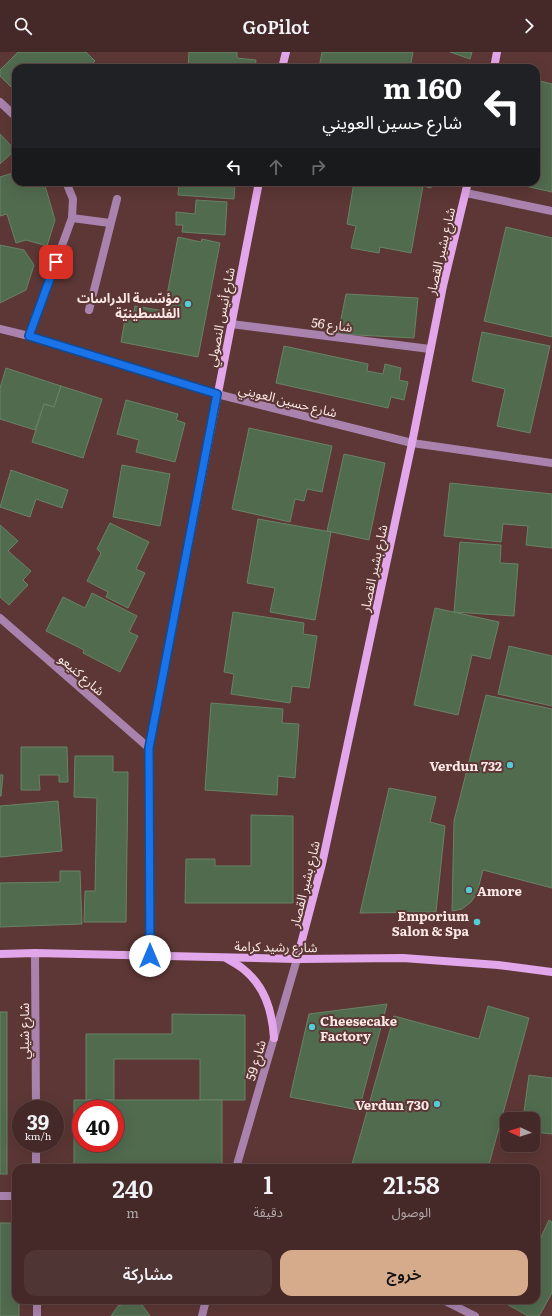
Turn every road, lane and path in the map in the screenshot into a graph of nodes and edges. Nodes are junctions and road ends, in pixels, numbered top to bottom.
1 (286, 52) edge
2 (497, 52) edge
3 (283, 64) edge
4 (495, 64) edge
5 (0, 102) edge
6 (12, 113) edge
7 (68, 186) edge
8 (258, 186) edge
9 (467, 186) edge
10 (466, 193) junction
11 (117, 199) dead end
12 (552, 211) edge
13 (72, 218) junction
14 (110, 223) junction
15 (89, 310) dead end
16 (231, 324) junction
17 (0, 329) edge
18 (29, 336) junction
19 (430, 349) junction
20 (217, 394) junction
21 (412, 443) junction
22 (552, 463) edge
23 (0, 618) edge
24 (149, 748) junction
25 (35, 953) junction
26 (0, 954) edge
27 (150, 956) junction
28 (225, 957) junction
29 (297, 959) junction
30 (552, 972) edge
31 (274, 1038) junction
32 (36, 1100) edge
33 (36, 1152) edge
34 (36, 1164) edge
35 (237, 1164) edge
36 (0, 1196) edge
37 (12, 1196) edge
38 (37, 1304) edge
39 (205, 1304) edge
40 (451, 1304) edge
41 (37, 1316) edge
42 (202, 1316) edge
43 (475, 1316) edge

1 - 3 street
2 - 4 street
5 - 6 street
7 - 13 street
8 - 16 street, شارع أنيس النصولي
9 - 10 street, شارع بشير القصار
10 - 12 street
10 - 19 street, شارع بشير القصار
11 - 14 street
13 - 14 street
13 - 18 street
14 - 15 street
16 - 19 street, شارع 56
16 - 20 street, شارع أنيس النصولي
17 - 18 street, شارع حسين العويني
18 - 20 street, شارع حسين العويني
19 - 21 street, شارع بشير القصار
20 - 21 street, شارع حسين العويني
20 - 24 street, شارع أنيس النصولي
21 - 22 street, شارع حسين العويني
21 - 29 street, شارع بشير القصار
23 - 24 street, شارع كنيعو
24 - 27 street, شارع أنيس النصولي
25 - 26 street, شارع رشيد كرامة
25 - 27 street, شارع رشيد كرامة
25 - 32 street, شارع شيلي
27 - 28 street, شارع رشيد كرامة
28 - 29 street, شارع رشيد كرامة
28 - 31 street
29 - 30 street, شارع رشيد كرامة
29 - 31 street, شارع 59
31 - 35 street, شارع 59
33 - 34 street
36 - 37 street
38 - 41 street
39 - 42 street
40 - 43 street

